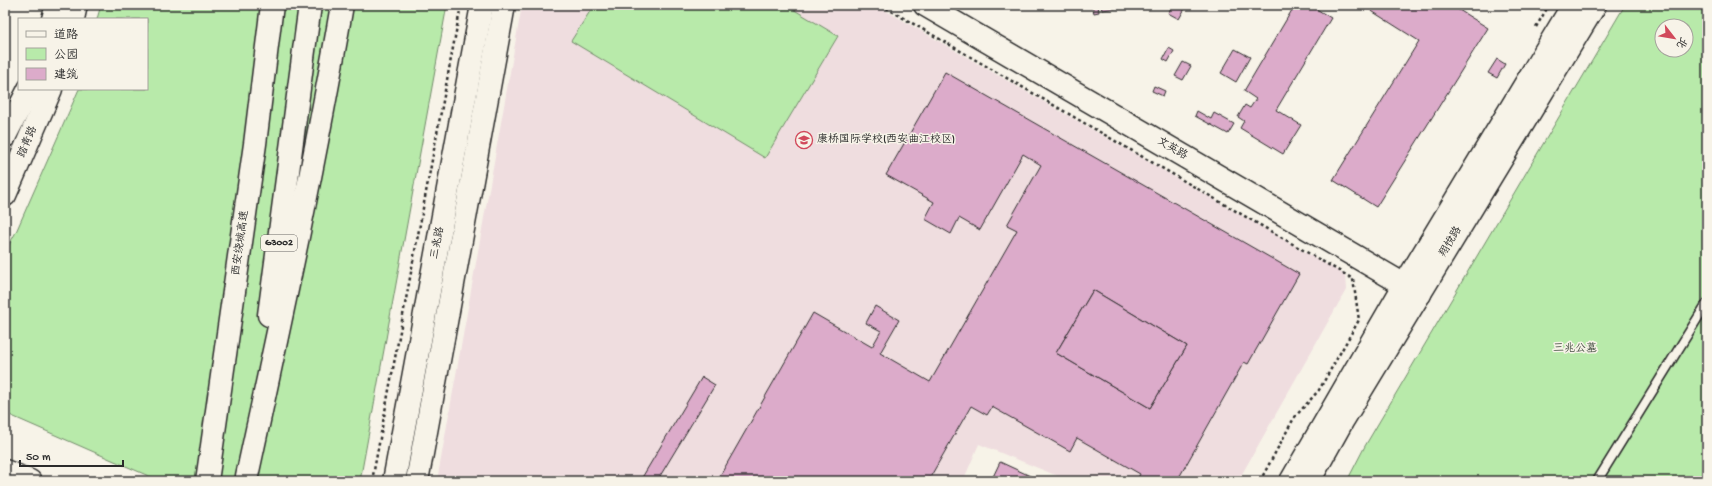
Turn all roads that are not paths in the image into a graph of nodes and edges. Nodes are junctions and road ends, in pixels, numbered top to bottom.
1 (57, 5) edge
2 (76, 5) edge
3 (272, 5) edge
4 (310, 5) edge
5 (342, 5) edge
6 (482, 5) edge
7 (504, 5) edge
8 (924, 5) edge
9 (951, 5) edge
10 (1573, 5) edge
11 (1595, 5) edge
12 (53, 18) edge
13 (73, 18) edge
14 (29, 90) edge
15 (51, 90) edge
16 (5, 136) edge
17 (5, 195) edge
18 (1416, 283) junction
19 (1707, 303) edge
20 (5, 471) edge
21 (207, 478) edge
22 (247, 478) edge
23 (30, 481) edge
24 (394, 481) edge
25 (417, 481) edge
26 (1291, 481) edge
27 (1309, 481) edge
28 (1597, 481) edge

1 - 12 main road
2 - 13 main road
3 - 21 main road, 西安绕城高速
4 - 22 main road, G3002
5 - 22 main road
6 - 24 main road, 三兆路
7 - 25 main road, 三兆路
8 - 18 main road, 文英路
9 - 18 main road, 文英路
10 - 18 main road, 翔悦路
11 - 18 main road, 翔悦路
14 - 16 main road, 踏青路
15 - 17 main road, 踏青路
18 - 26 main road, 翔悦路
18 - 27 main road, 翔悦路
19 - 28 lane
20 - 23 main road

